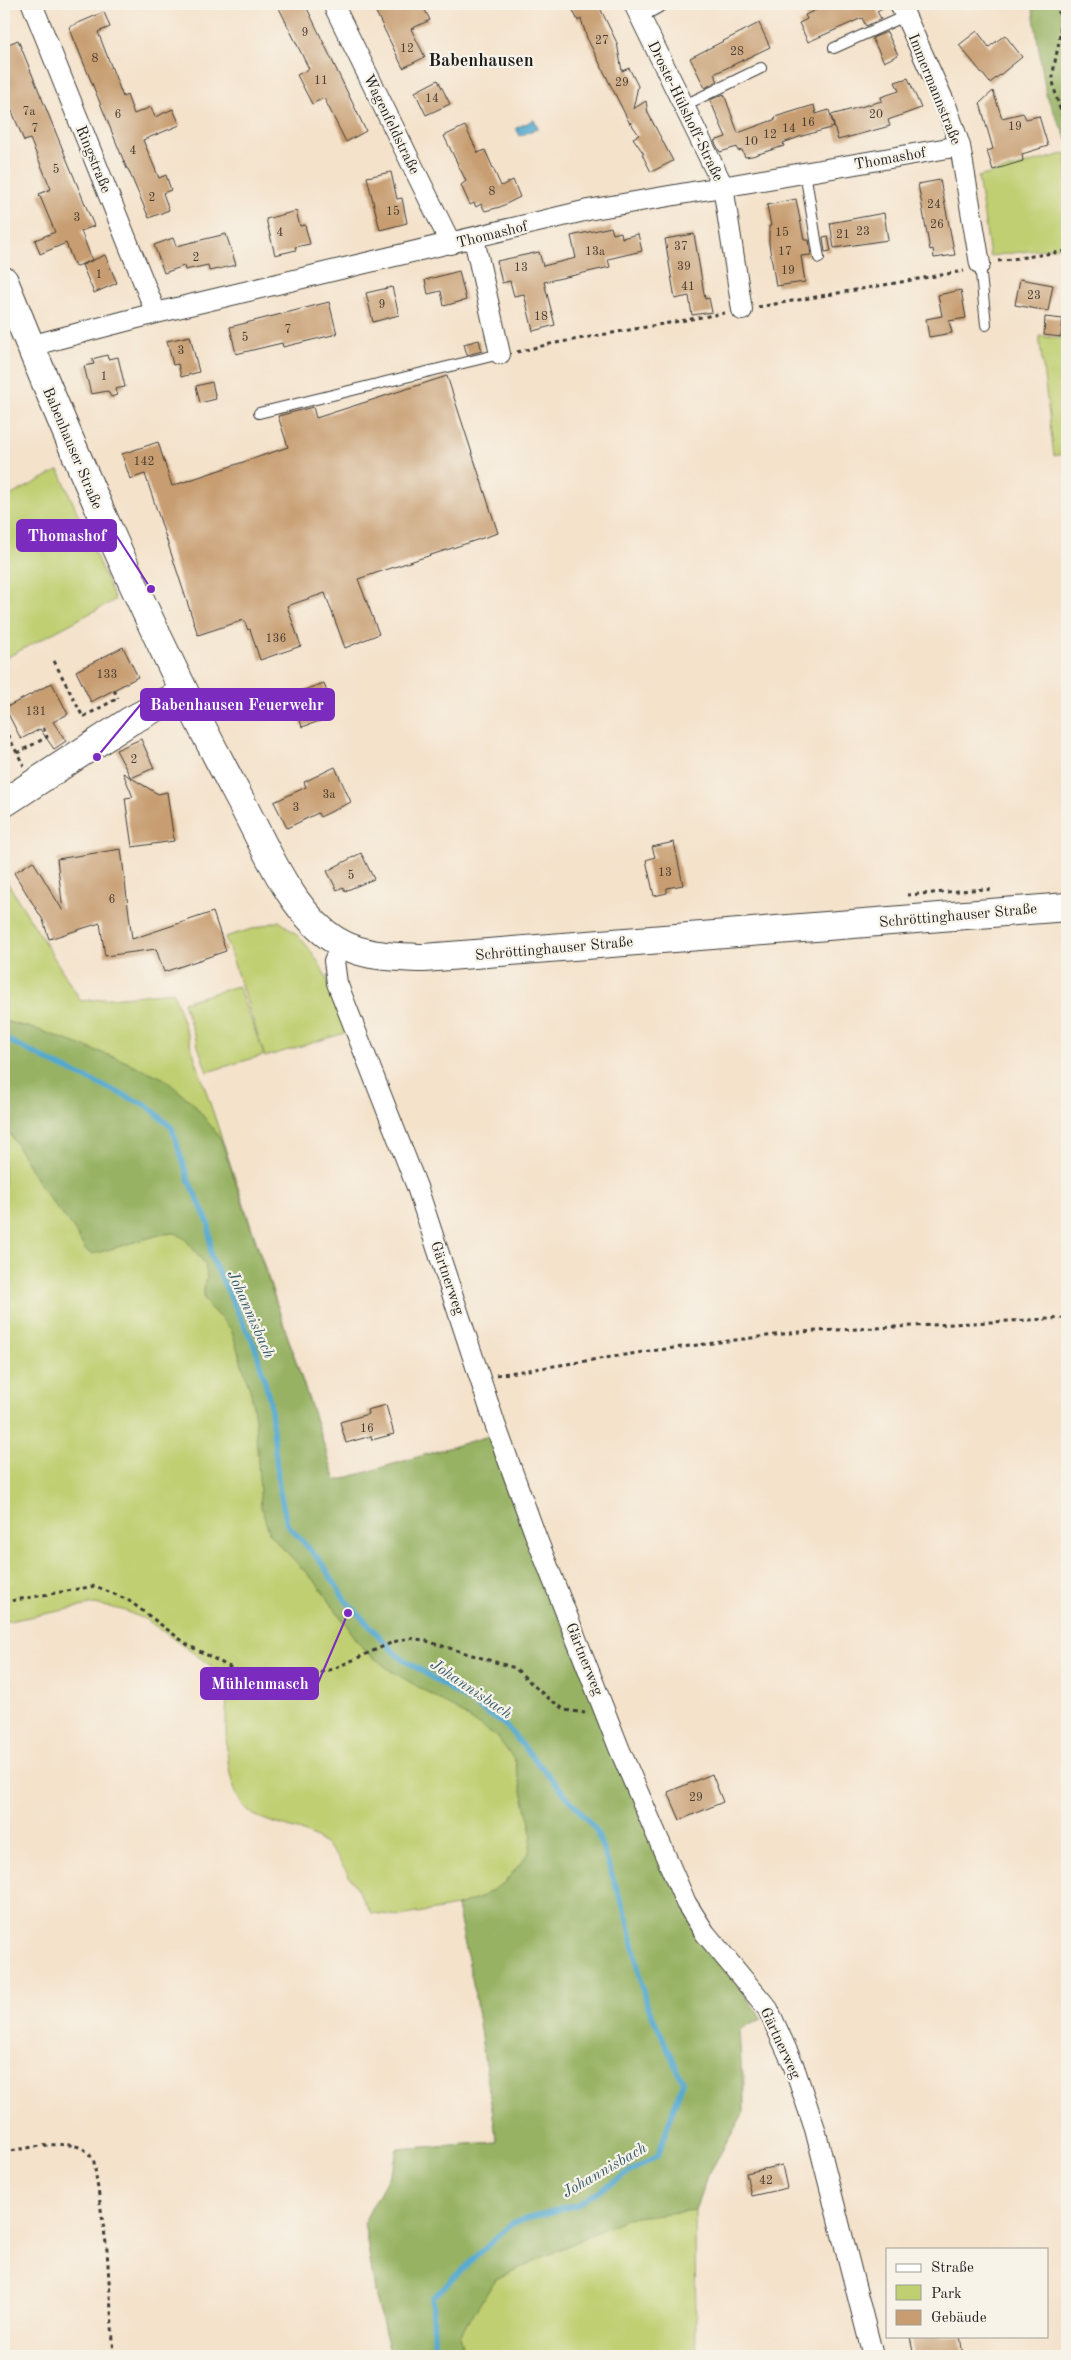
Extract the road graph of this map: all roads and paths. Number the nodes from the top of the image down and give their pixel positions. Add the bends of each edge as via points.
1 (32, 4) edge
2 (333, 4) edge
3 (664, 4) edge
4 (1056, 4) edge
5 (903, 10) edge
6 (637, 11) edge
7 (834, 48) dead end
8 (761, 68) dead end
9 (683, 106) junction
10 (1067, 131) edge
11 (960, 146) junction
12 (805, 172) junction
13 (723, 186) junction
14 (474, 239) junction
15 (452, 244) junction
16 (1067, 251) edge
17 (819, 258) dead end
18 (980, 264) junction
19 (4, 281) edge
20 (742, 310) junction
21 (156, 313) junction
22 (986, 325) dead end
23 (30, 346) junction
24 (500, 354) junction
25 (259, 413) dead end
26 (54, 661) dead end
27 (114, 690) dead end
28 (184, 693) junction
29 (118, 698) junction
30 (120, 703) dead end
31 (43, 727) dead end
32 (4, 728) edge
33 (17, 753) junction
34 (27, 771) dead end
35 (4, 803) edge
36 (994, 891) dead end
37 (897, 896) dead end
38 (1067, 906) edge
39 (342, 944) junction
40 (1067, 1318) edge
41 (481, 1377) junction
42 (4, 1602) edge
43 (607, 1715) junction
44 (4, 2152) edge
45 (114, 2356) edge
46 (873, 2356) edge

1 - 21 street, Ringstraße
2 - 15 street, Wagenfeldstraße
3 - 6 lane
4 - 10 path via 1060,11 1060,27 1053,79
5 - 7 lane
5 - 11 street, Immermannstraße via 947,108
6 - 9 street, Droste-Hülshoff-Straße
8 - 9 lane
9 - 13 street, Droste-Hülshoff-Straße
11 - 12 street, Thomashof
11 - 18 street, Immermannstraße
12 - 13 street, Thomashof
12 - 17 lane
13 - 14 street, Thomashof via 588,210
13 - 20 street, Droste-Hülshoff-Straße
14 - 15 street, Thomashof
14 - 24 street
15 - 21 street, Thomashof
16 - 18 path
18 - 20 path via 970,270
18 - 22 lane
19 - 23 main road, Babenhauser Straße
20 - 24 path
21 - 23 street, Thomashof
23 - 28 main road, Babenhauser Straße via 108,531
24 - 25 lane
26 - 29 path via 83,717
27 - 29 path
28 - 35 main road via 130,721
28 - 39 main road, Schröttinghauser Straße via 299,905
29 - 30 path
31 - 33 path via 47,737
32 - 33 path
33 - 34 path
36 - 37 path
38 - 39 main road, Schröttinghauser Straße via 424,958 367,954
39 - 41 street, Gärtnerweg via 334,961 337,983 417,1187
40 - 41 path via 789,1333 650,1350
41 - 43 street, Gärtnerweg via 535,1534
42 - 43 path via 95,1586 128,1600 188,1645 247,1676 307,1676 333,1669 393,1642 408,1638 423,1640 516,1668 544,1695 566,1710
43 - 46 street, Gärtnerweg via 686,1903 705,1933 768,2009 794,2064 815,2130
44 - 45 path via 46,2145 77,2146 86,2150 94,2162 107,2250

